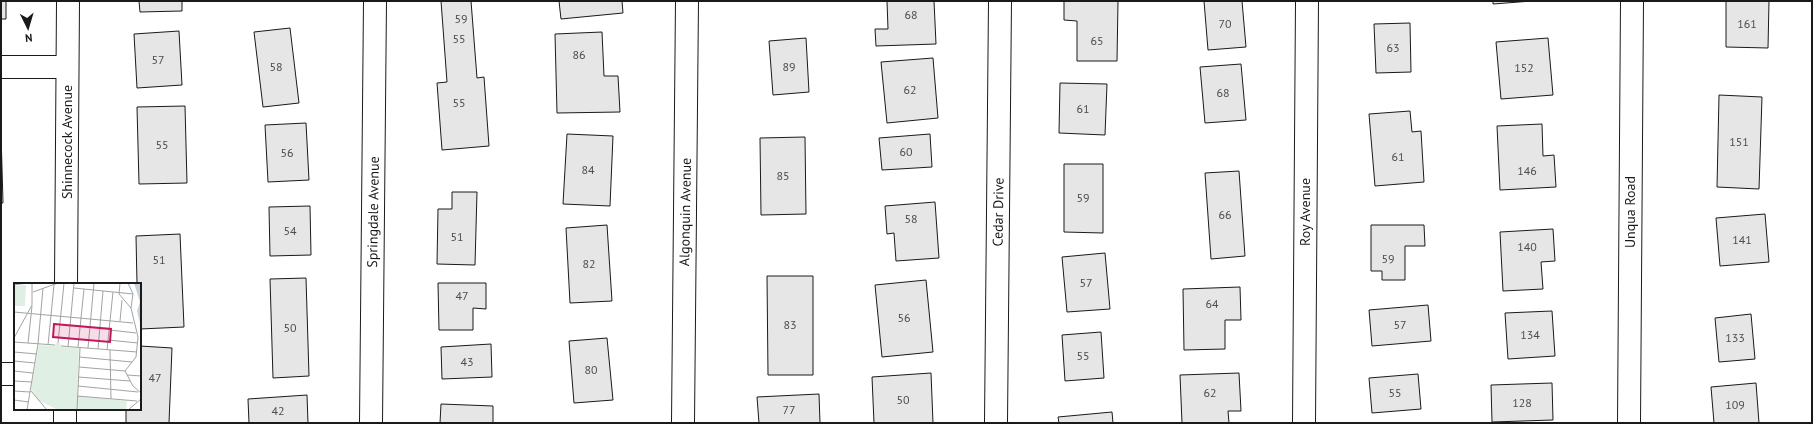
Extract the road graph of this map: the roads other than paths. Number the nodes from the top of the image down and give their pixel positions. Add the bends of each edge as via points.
1 (68, 1) edge
2 (375, 1) edge
3 (687, 1) edge
4 (1000, 1) edge
5 (1307, 1) edge
6 (1632, 1) edge
7 (1, 67) edge
8 (67, 67) junction
9 (66, 283) edge
10 (1, 374) edge
11 (14, 374) edge
12 (65, 410) edge
13 (65, 423) edge
14 (371, 423) edge
15 (683, 423) edge
16 (996, 423) edge
17 (1304, 423) edge
18 (1629, 423) edge

1 - 8 street, Shinnecock Avenue
2 - 14 street, Springdale Avenue
3 - 15 street, Algonquin Avenue
4 - 16 street, Cedar Drive
5 - 17 street, Roy Avenue
6 - 18 street, Unqua Road
7 - 8 street
8 - 9 street, Shinnecock Avenue
10 - 11 street
12 - 13 street

